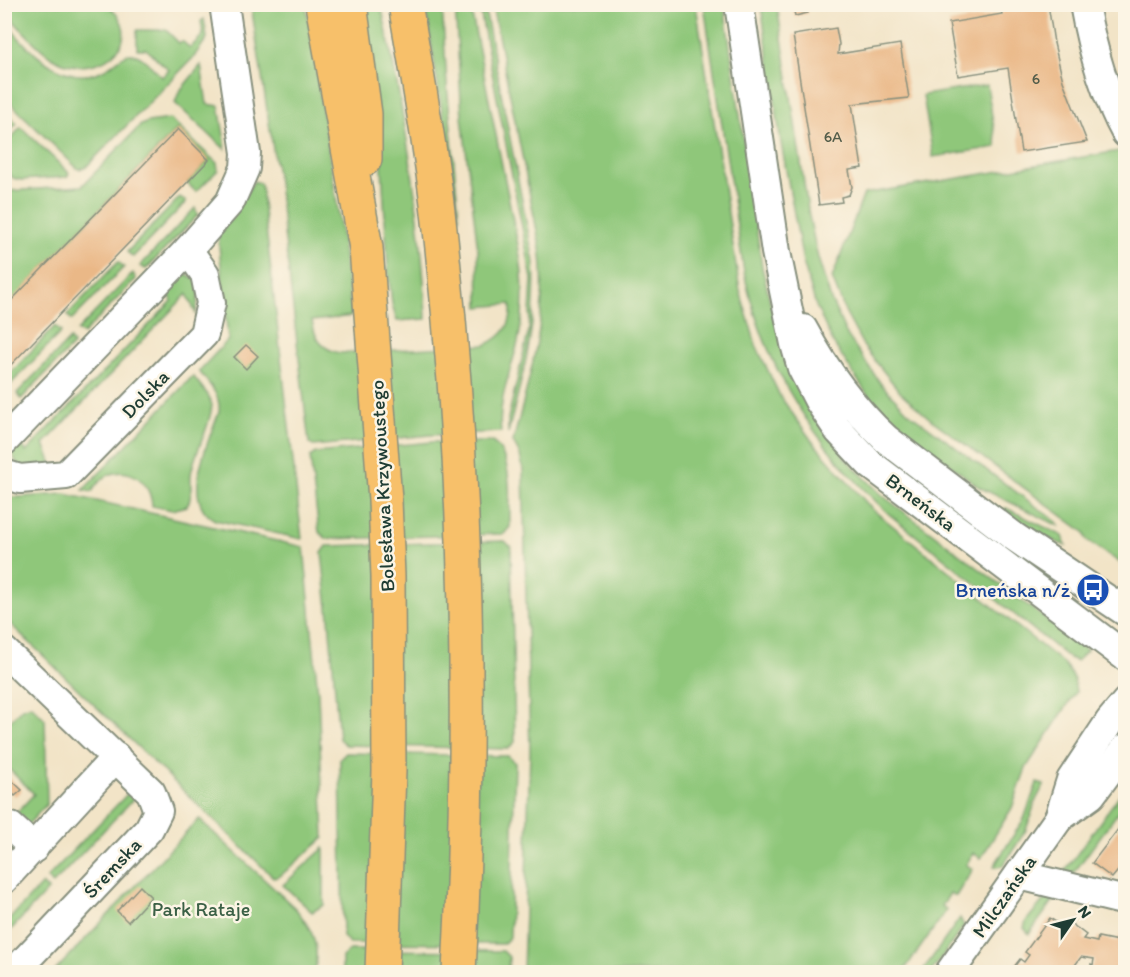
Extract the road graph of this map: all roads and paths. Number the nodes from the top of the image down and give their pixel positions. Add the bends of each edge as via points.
1 (224, 4) edge
2 (322, 4) edge
3 (350, 4) edge
4 (405, 4) edge
5 (739, 4) edge
6 (1084, 4) edge
7 (1125, 133) edge
8 (366, 248) junction
9 (188, 250) junction
10 (786, 295) junction
11 (4, 441) edge
12 (4, 474) edge
13 (1125, 612) edge
14 (4, 651) edge
15 (1125, 657) edge
16 (1125, 702) edge
17 (1125, 748) edge
18 (116, 757) junction
19 (1059, 818) junction
20 (11, 827) dead end
21 (34, 848) junction
22 (1019, 875) junction
23 (4, 879) edge
24 (1125, 901) edge
25 (14, 972) edge
26 (382, 972) edge
27 (459, 972) edge
28 (950, 972) edge

1 - 9 street via 245,168 230,202
2 - 8 main road, Bolesława Krzywoustego
3 - 8 main road via 365,114
4 - 27 main road via 438,211 460,477 466,652
5 - 10 street, Brneńska via 776,252
6 - 7 street via 1104,85
8 - 26 main road, Bolesława Krzywoustego via 385,510 390,670
9 - 11 street
9 - 12 street, Dolska via 205,274 211,303 204,334 66,475 20,479
10 - 13 street, Brneńska via 832,378 886,439 1013,536
10 - 15 street, Brneńska via 802,368 839,431 870,464
14 - 18 street, Śremska
16 - 19 street, Milczańska via 1071,780
17 - 19 street, Milczańska via 1091,795
18 - 21 street
18 - 25 street, Śremska via 151,792 158,811 149,829
19 - 22 street, Milczańska
20 - 21 street
21 - 23 street
22 - 24 street
22 - 28 street, Milczańska

